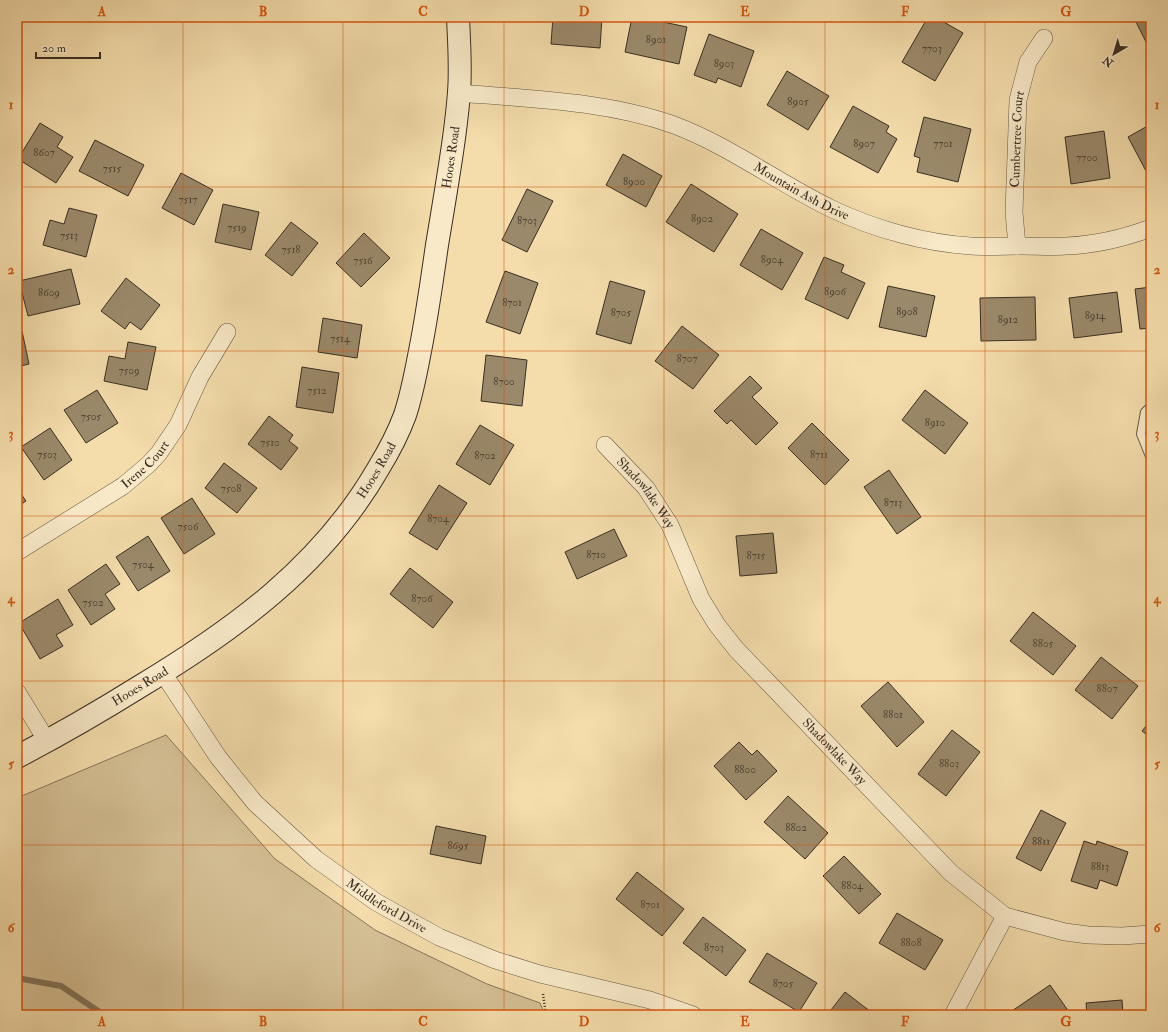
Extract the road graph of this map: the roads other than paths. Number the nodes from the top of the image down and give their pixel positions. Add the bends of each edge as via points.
1 (458, 17) edge
2 (1044, 38) dead end
3 (459, 93) junction
4 (1151, 228) edge
5 (1017, 246) junction
6 (228, 332) dead end
7 (1151, 406) edge
8 (605, 445) dead end
9 (1151, 459) edge
10 (17, 552) edge
11 (163, 673) junction
12 (17, 692) edge
13 (47, 741) junction
14 (17, 757) edge
15 (1005, 916) junction
16 (1151, 934) edge
17 (693, 1015) edge
18 (952, 1015) edge

1 - 3 street, Hooes Road
2 - 5 street, Cumbertree Court via 1028,62 1018,100 1014,212
3 - 5 street, Mountain Ash Drive via 588,104 643,115 704,138 831,209 868,224 949,244
3 - 11 street, Hooes Road via 420,351 405,414 393,443 374,477 349,513 291,578 213,641
4 - 5 street, Mountain Ash Drive via 1110,240 1067,246
6 - 10 street, Irene Court via 200,377 178,425 149,464 123,486
7 - 9 lane via 1145,412 1141,434
8 - 15 street, Shadowlake Way via 646,488 670,525 701,599 736,649 951,873
11 - 13 street, Hooes Road
11 - 17 street, Middleford Drive via 218,757 254,803 316,859 376,902 439,937 495,960 540,974 650,1000
12 - 13 street
13 - 14 street, Hooes Road
15 - 16 street, Shadowlake Way via 1065,932 1088,935
15 - 18 street

